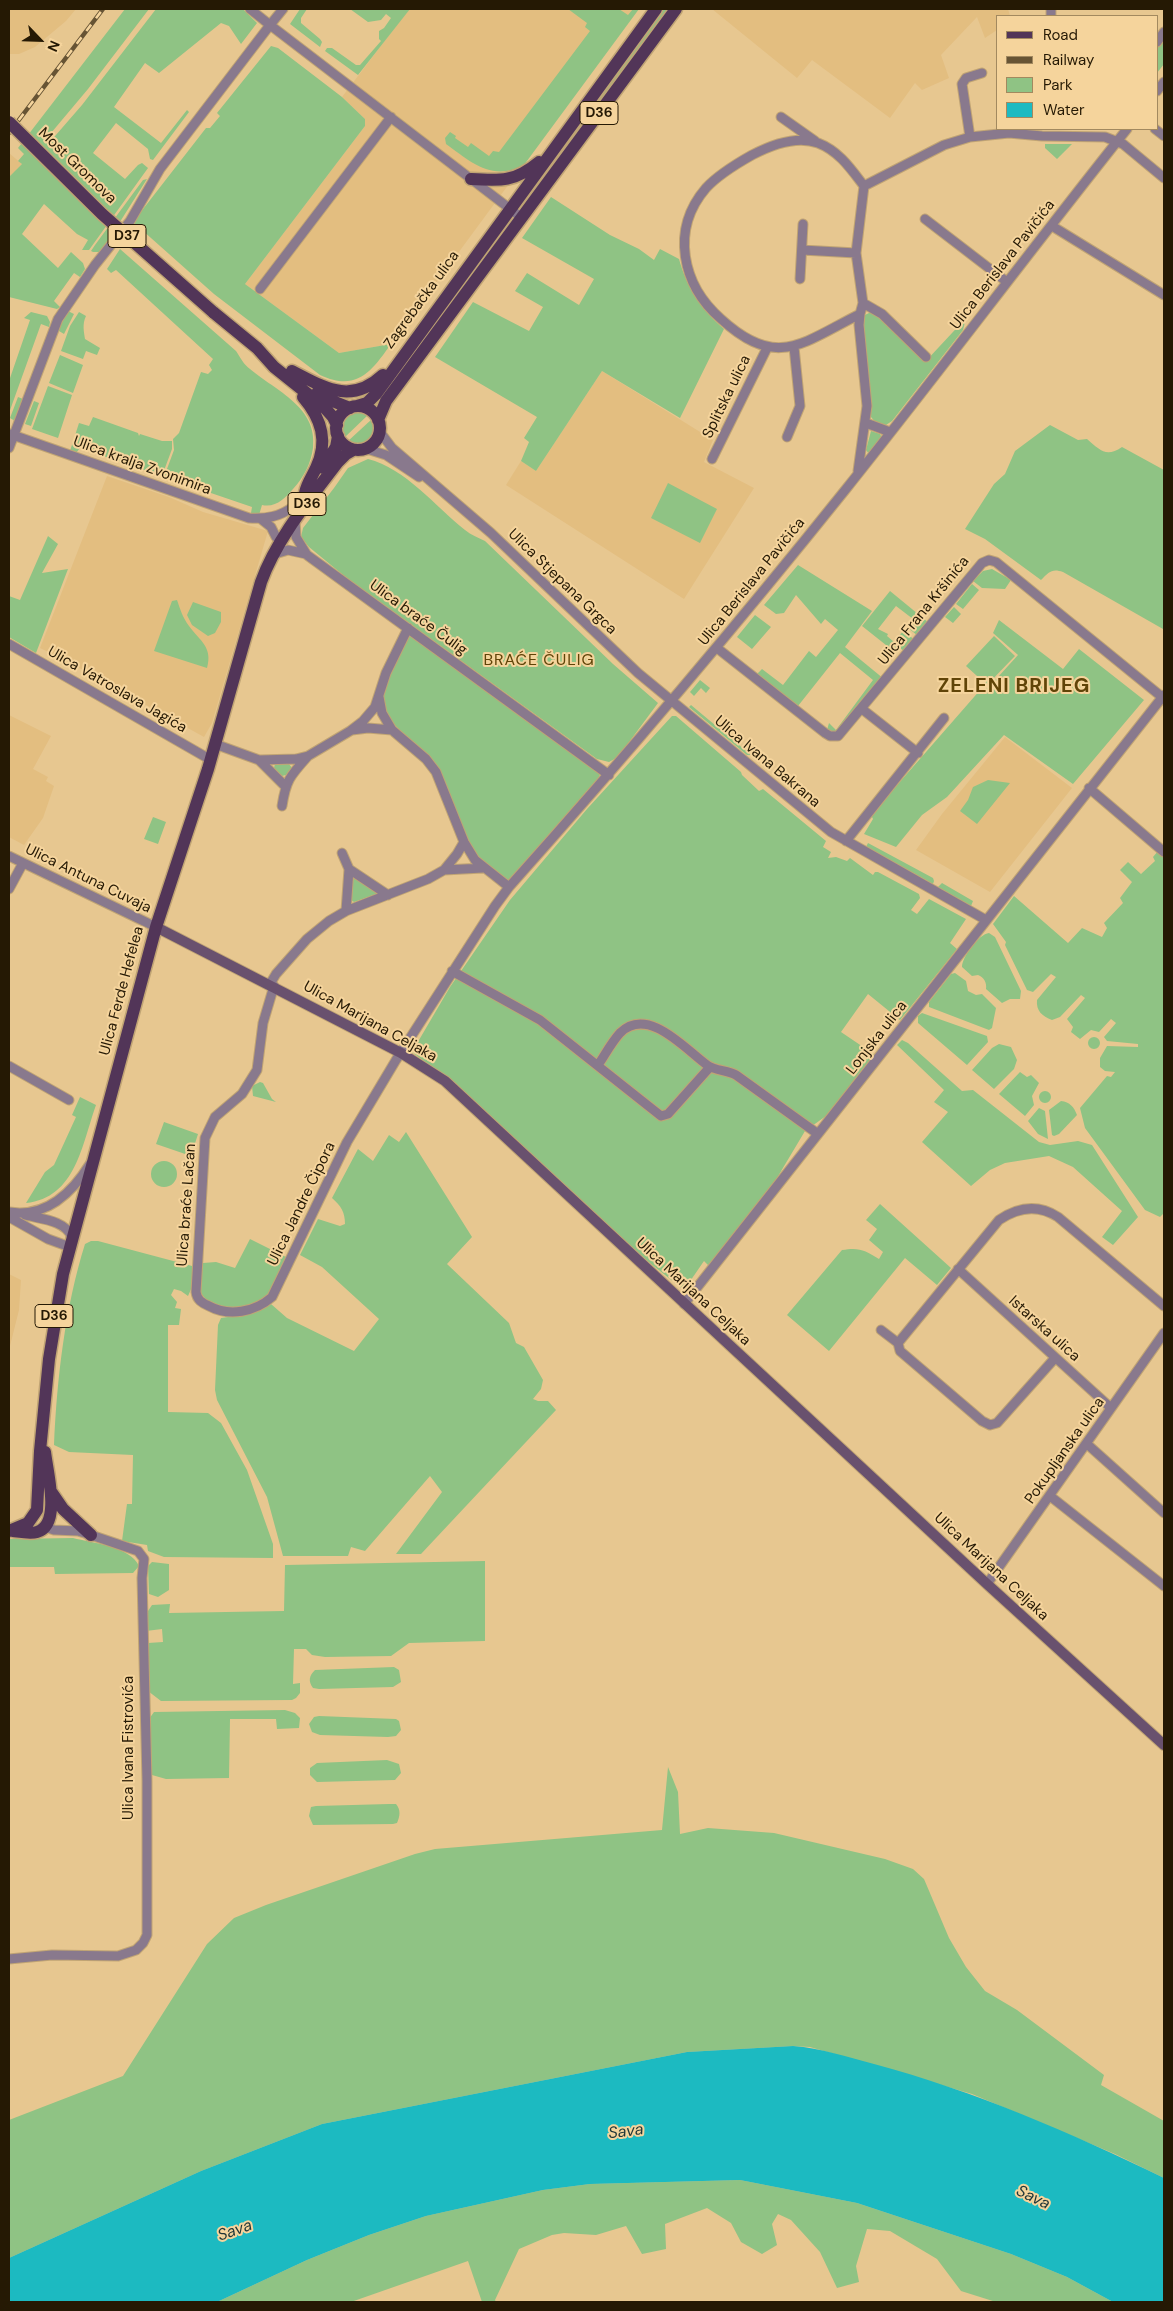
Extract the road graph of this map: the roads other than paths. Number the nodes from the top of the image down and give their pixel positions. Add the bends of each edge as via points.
1 (250, 9) edge
2 (283, 9) edge
3 (656, 9) edge
4 (676, 9) edge
5 (270, 25) junction
6 (982, 73) dead end
7 (781, 117) dead end
8 (392, 118) junction
9 (9, 122) edge
10 (1126, 130) edge
11 (1093, 132) edge
12 (970, 137) junction
13 (1118, 141) junction
14 (817, 143) junction
15 (549, 155) junction
16 (1164, 178) edge
17 (471, 179) junction
18 (864, 186) junction
19 (510, 208) junction
20 (522, 218) junction
21 (925, 219) dead end
22 (803, 224) dead end
23 (1052, 226) junction
24 (802, 250) junction
25 (856, 253) junction
26 (800, 279) dead end
27 (1007, 282) junction
28 (260, 289) dead end
29 (1164, 295) edge
30 (864, 303) junction
31 (860, 314) junction
32 (794, 347) junction
33 (766, 348) junction
34 (401, 357) junction
35 (926, 357) dead end
36 (293, 377) junction
37 (354, 407) junction
38 (866, 423) junction
39 (379, 426) junction
40 (337, 431) junction
41 (890, 432) junction
42 (11, 434) edge
43 (787, 437) dead end
44 (9, 448) edge
45 (367, 448) junction
46 (353, 450) junction
47 (712, 459) dead end
48 (858, 473) junction
49 (432, 484) junction
50 (304, 493) junction
51 (294, 506) junction
52 (261, 519) junction
53 (295, 520) junction
54 (276, 537) junction
55 (308, 555) junction
56 (272, 559) junction
57 (408, 628) junction
58 (9, 644) edge
59 (717, 648) junction
60 (379, 696) junction
61 (1163, 696) edge
62 (673, 702) junction
63 (862, 709) junction
64 (944, 718) dead end
65 (392, 730) junction
66 (350, 731) junction
67 (215, 744) junction
68 (918, 753) junction
69 (308, 756) junction
70 (211, 760) junction
71 (260, 760) junction
72 (609, 775) junction
73 (285, 786) junction
74 (1089, 788) junction
75 (282, 806) dead end
76 (846, 841) junction
77 (464, 842) junction
78 (1164, 852) edge
79 (342, 853) dead end
80 (9, 856) edge
81 (23, 863) junction
82 (483, 868) junction
83 (349, 869) junction
84 (444, 870) junction
85 (509, 887) junction
86 (9, 889) edge
87 (388, 894) junction
88 (346, 911) junction
89 (986, 920) junction
90 (156, 927) junction
91 (452, 972) junction
92 (272, 985) junction
93 (401, 1053) junction
94 (598, 1065) junction
95 (9, 1066) edge
96 (710, 1067) junction
97 (69, 1100) dead end
98 (818, 1134) junction
99 (92, 1160) junction
100 (11, 1214) edge
101 (71, 1242) junction
102 (958, 1269) junction
103 (197, 1297) joint
104 (684, 1304) junction
105 (1164, 1306) edge
106 (881, 1330) dead end
107 (1164, 1333) edge
108 (898, 1343) junction
109 (1055, 1358) junction
110 (1111, 1408) junction
111 (43, 1435) junction
112 (1087, 1444) junction
113 (50, 1488) junction
114 (1050, 1496) junction
115 (36, 1510) junction
116 (1164, 1513) edge
117 (45, 1527) junction
118 (9, 1531) edge
119 (91, 1535) junction
120 (988, 1584) junction
121 (1164, 1586) edge
122 (1164, 1745) edge
123 (9, 1959) edge

1 - 5 street
2 - 5 street
3 - 15 main road, Zagrebačka ulica / D36
4 - 20 main road, Zagrebačka ulica / D36
5 - 8 street
5 - 42 street via 160,169 130,221 58,319
6 - 12 street via 966,78 962,84
7 - 14 street
8 - 17 street
8 - 28 street
9 - 36 main road, Most Gromova / D37, bridge via 102,214
10 - 13 street, Ulica Berislava Pavičića
11 - 12 street
11 - 13 street
12 - 18 street via 935,149
13 - 16 street
13 - 23 street, Ulica Berislava Pavičića
14 - 18 street via 843,159
14 - 33 street via 800,140 773,145 721,176 699,198 683,237 688,272 704,302 737,333
15 - 17 main road via 513,178
15 - 19 main road, Zagrebačka ulica / D36
17 - 19 street
18 - 25 street
19 - 20 street
19 - 34 main road, Zagrebačka ulica / D36
20 - 39 main road, Zagrebačka ulica / D36 via 386,401
21 - 27 street
22 - 24 street
23 - 27 street, Ulica Berislava Pavičića
23 - 29 street
24 - 25 street
24 - 26 street
25 - 30 street
27 - 41 street, Ulica Berislava Pavičića
30 - 31 street
30 - 35 street via 882,314
31 - 32 street
31 - 38 street
32 - 33 street
32 - 43 street via 800,406
33 - 47 street, Splitska ulica
34 - 36 main road via 373,384 356,391 340,392
34 - 37 main road, Zagrebačka ulica / D36 via 372,398 364,405
36 - 37 main road via 330,400
36 - 40 main road via 330,412
36 - 50 main road via 320,422 324,444
37 - 39 main road via 370,410
37 - 40 main road, D36 via 341,415
38 - 41 street
38 - 48 street
39 - 45 main road, D36 via 376,442
39 - 49 street, Ulica Stjepana Grgca via 392,448
40 - 46 main road via 347,447
40 - 50 main road, D36 via 334,453
41 - 48 street, Ulica Berislava Pavičića
42 - 44 street
42 - 52 street, Ulica kralja Zvonimira via 211,506
45 - 46 main road
45 - 49 street, Ulica Stjepana Grgca
46 - 53 main road, D36 via 338,462
48 - 59 street, Ulica Berislava Pavičića
49 - 62 street, Ulica Stjepana Grgca via 491,533 606,644
50 - 51 main road, D36
51 - 52 street, Ulica kralja Zvonimira via 284,513
51 - 54 main road, D36
52 - 54 street via 271,527
53 - 55 street, Ulica braće Čulig via 296,537
53 - 56 main road, D36
54 - 56 main road, D36
55 - 56 street, Ulica braće Čulig via 288,550
55 - 57 street, Ulica braće Čulig
56 - 67 main road, Ulica Ferde Hefelea / D36 via 253,608
57 - 60 street via 388,666
57 - 72 street, Ulica braće Čulig
58 - 70 street, Ulica Vatroslava Jagića
59 - 62 street, Ulica Berislava Pavičića
59 - 63 street, Ulica Frana Kršinića via 830,736 840,735
60 - 65 street via 382,713
60 - 66 street via 368,716
61 - 63 street, Ulica Frana Kršinića via 996,562 988,560 982,563
61 - 74 street, Lonjska ulica
62 - 72 street, Ulica Berislava Pavičića
62 - 76 street, Ulica Ivana Bakrana
63 - 68 street
64 - 68 street
65 - 66 street via 368,728
65 - 77 street via 436,772
66 - 69 street
67 - 70 main road, Ulica Ferde Hefelea / D36
67 - 71 street
68 - 76 street
69 - 71 street
69 - 73 street
70 - 90 main road, Ulica Ferde Hefelea / D36
71 - 73 street
72 - 85 street, Ulica Berislava Pavičića
73 - 75 street
74 - 78 street
74 - 89 street, Lonjska ulica
76 - 89 street, Ulica Ivana Bakrana
77 - 82 street
77 - 84 street
79 - 83 street
80 - 81 street, Ulica Antuna Cuvaja
81 - 86 street
81 - 90 street, Ulica Antuna Cuvaja
82 - 84 street
82 - 85 street
83 - 87 street
83 - 88 street
84 - 87 street, Ulica braće Lačan
85 - 91 street, Ulica Berislava Pavičića
87 - 88 street, Ulica braće Lačan
88 - 92 street, Ulica braće Lačan via 307,938 276,974
89 - 98 street, Lonjska ulica
90 - 92 main road, Ulica Marijana Celjaka
90 - 99 main road, Ulica Ferde Hefelea / D36
91 - 93 street, Ulica Berislava Pavičića
91 - 94 street via 540,1020
92 - 93 main road, Ulica Marijana Celjaka
92 - 103 street, Ulica braće Lačan via 257,1070 242,1094 215,1116 205,1138 196,1257
93 - 103 street, Ulica Jandre Čipora via 344,1148 272,1297 256,1307 231,1312 216,1310
93 - 104 main road, Ulica Marijana Celjaka via 445,1081
94 - 96 street via 621,1033 640,1025 655,1027 671,1035
94 - 96 street via 663,1116
95 - 97 street
96 - 98 street via 729,1071
98 - 104 street, Lonjska ulica
99 - 100 street via 79,1182 64,1197 38,1210
99 - 101 main road, Ulica Ferde Hefelea / D36
100 - 101 street via 48,1239
100 - 101 street via 60,1224 68,1229
101 - 111 main road, Ulica Ferde Hefelea / D36 via 54,1320
102 - 105 street via 1000,1220 1017,1210 1038,1209 1058,1217
102 - 108 street
102 - 109 street, Istarska ulica
104 - 120 main road, Ulica Marijana Celjaka
106 - 108 street
107 - 110 street, Pokupljanska ulica
108 - 109 street via 900,1351 990,1425 996,1423
109 - 110 street, Istarska ulica
110 - 112 street, Pokupljanska ulica
111 - 113 main road, Ulica Ferde Hefelea / D36
111 - 115 main road, Ulica Ferde Hefelea / D36
112 - 114 street, Pokupljanska ulica
112 - 116 street
113 - 117 main road, Ulica Ferde Hefelea / D36 via 51,1516
113 - 119 main road via 60,1504
114 - 120 street, Pokupljanska ulica
114 - 121 street
115 - 117 main road
115 - 118 main road via 28,1523
117 - 118 main road, Ulica Ivana Fistrovića via 31,1532
117 - 119 street, Ulica Ivana Fistrovića
119 - 123 street, Ulica Ivana Fistrovića via 138,1551 144,1560 147,1934 144,1943 136,1950 118,1956 52,1955
120 - 122 main road, Ulica Marijana Celjaka

